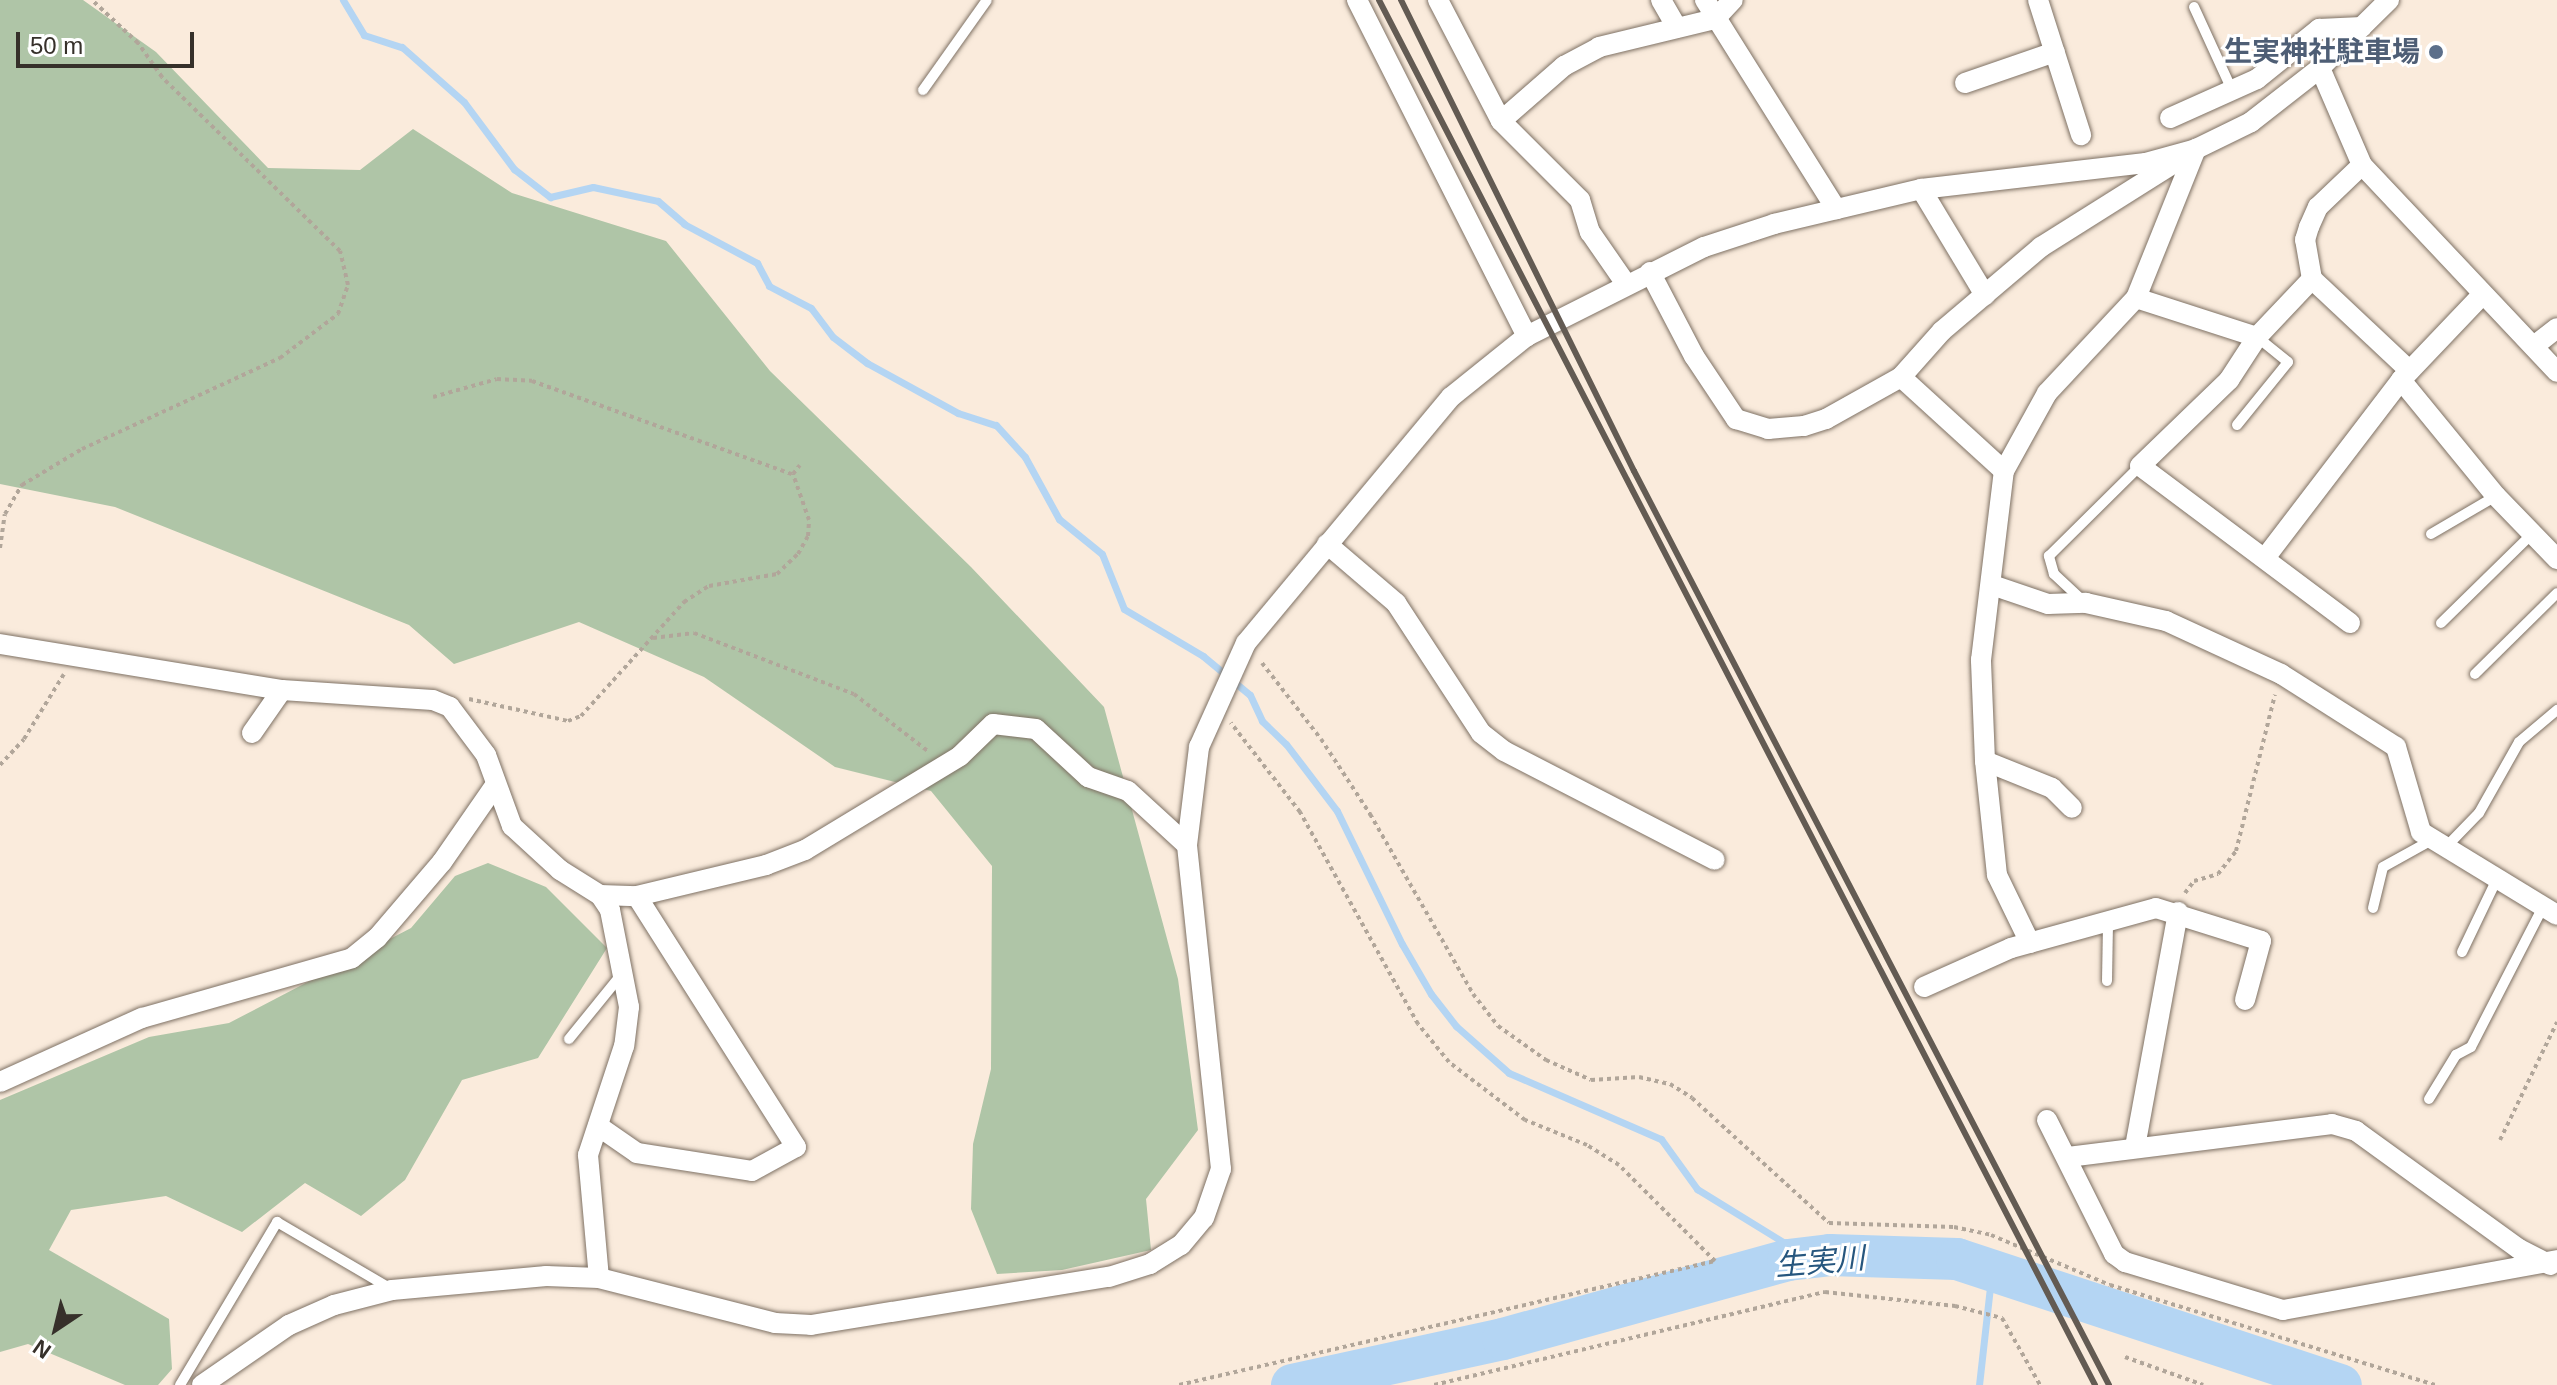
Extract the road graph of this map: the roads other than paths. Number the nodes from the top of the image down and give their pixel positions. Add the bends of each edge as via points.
1 (987, 0) edge
2 (1357, 0) edge
3 (1438, 0) edge
4 (1661, 0) edge
5 (1705, 0) edge
6 (1733, 0) edge
7 (2038, 0) edge
8 (2389, 0) edge
9 (2194, 7) dead end
10 (1715, 19) junction
11 (2362, 27) junction
12 (1677, 28) junction
13 (2055, 52) junction
14 (2320, 68) junction
15 (1965, 83) dead end
16 (923, 90) dead end
17 (2232, 90) junction
18 (2170, 118) dead end
19 (1501, 121) junction
20 (2081, 135) dead end
21 (2196, 149) junction
22 (2362, 165) junction
23 (1921, 189) junction
24 (1836, 209) junction
25 (1650, 272) junction
26 (2312, 279) junction
27 (1626, 284) junction
28 (1985, 295) junction
29 (2481, 296) junction
30 (2136, 298) junction
31 (2557, 328) edge
32 (1527, 336) junction
33 (2257, 337) junction
34 (2534, 346) junction
35 (2557, 372) edge
36 (2406, 375) junction
37 (1901, 377) junction
38 (2237, 425) dead end
39 (2140, 466) junction
40 (2004, 471) junction
41 (2496, 496) junction
42 (2533, 533) junction
43 (2431, 534) dead end
44 (1327, 544) junction
45 (2265, 558) junction
46 (2557, 559) edge
47 (1992, 585) junction
48 (2557, 593) edge
49 (2086, 603) junction
50 (2350, 623) dead end
51 (2441, 623) dead end
52 (0, 644) edge
53 (2475, 674) dead end
54 (282, 690) junction
55 (2557, 710) edge
56 (252, 733) dead end
57 (1985, 761) junction
58 (494, 787) junction
59 (2072, 808) dead end
60 (2438, 844) junction
61 (1187, 845) junction
62 (1715, 860) dead end
63 (2497, 879) junction
64 (600, 895) junction
65 (637, 896) junction
66 (2373, 908) dead end
67 (2550, 911) edge
68 (2178, 912) junction
69 (2108, 923) junction
70 (2030, 943) junction
71 (2462, 952) dead end
72 (625, 970) junction
73 (2107, 981) dead end
74 (1924, 987) dead end
75 (2245, 1000) dead end
76 (569, 1039) dead end
77 (0, 1082) edge
78 (2429, 1099) dead end
79 (2047, 1120) dead end
80 (598, 1126) junction
81 (2135, 1147) junction
82 (2068, 1157) junction
83 (2554, 1264) edge
84 (599, 1278) junction
85 (392, 1290) junction
86 (180, 1385) edge
87 (202, 1385) edge

1 - 16 lane
2 - 32 street
3 - 19 street
4 - 12 street
5 - 10 street
6 - 10 street
7 - 13 street
8 - 11 street
9 - 17 lane
10 - 12 street
10 - 24 street
11 - 14 street
11 - 17 street via 2319,29 2257,79
12 - 19 street via 1599,47 1564,66
13 - 15 street
13 - 20 street
14 - 21 street via 2251,122
14 - 22 street
17 - 18 street
19 - 27 street via 1580,200 1590,232
21 - 23 street via 2146,163
21 - 28 street via 2041,247
21 - 30 street
22 - 26 street via 2318,207 2309,227 2305,240
22 - 29 street
23 - 24 street
23 - 28 street
24 - 25 street via 1704,247
25 - 27 street
25 - 37 street via 1694,356 1736,419 1768,429 1804,426
26 - 33 street
26 - 36 street
27 - 32 street
28 - 37 street via 1942,331
29 - 34 street
29 - 36 street
30 - 33 street
30 - 40 street via 2047,393
31 - 34 street
32 - 44 street via 1451,397
33 - 38 lane via 2288,362
33 - 39 street via 2229,380
34 - 35 street
36 - 41 street
36 - 45 street
37 - 40 street
39 - 45 street
39 - 49 lane via 2049,556 2054,574
40 - 47 street
41 - 42 street
41 - 43 lane
42 - 46 street
42 - 51 lane
44 - 61 street via 1246,643 1215,703 1189,797
44 - 62 street via 1396,603 1481,733 1504,751
45 - 50 street
47 - 49 street via 2048,604
47 - 57 street via 1981,660
48 - 53 lane
49 - 60 street via 2166,621 2281,674 2396,747 2421,832
52 - 54 street
54 - 56 street
54 - 58 street via 433,700 450,707 486,755
55 - 60 lane via 2519,742 2479,813
57 - 59 street via 2052,788
57 - 70 street via 1997,875
58 - 64 street via 512,826 560,870
58 - 77 street via 442,862 377,938 352,958 142,1018
60 - 63 street
60 - 66 lane via 2383,867
61 - 65 street via 1128,791 1088,777 1030,725 993,724 960,756 805,850 766,865
61 - 84 street via 1221,1169 1204,1218 1181,1245 1150,1264 1109,1277 811,1325 775,1323
63 - 67 street
63 - 71 lane
64 - 65 street
64 - 72 street via 610,910
65 - 80 street via 796,1147 752,1171 637,1153
67 - 78 lane via 2471,1047 2456,1055
68 - 69 street via 2156,908
68 - 75 street via 2261,941
68 - 81 street
69 - 70 street
69 - 73 lane
70 - 74 street
72 - 76 lane
72 - 80 street via 629,1007 624,1046
79 - 82 street
80 - 84 street via 588,1155
81 - 82 street
81 - 83 street via 2332,1124 2356,1131 2519,1249
82 - 83 street via 2114,1254 2125,1262 2283,1310
84 - 85 street via 546,1276
85 - 86 lane via 277,1222
85 - 87 street via 334,1305 289,1325

